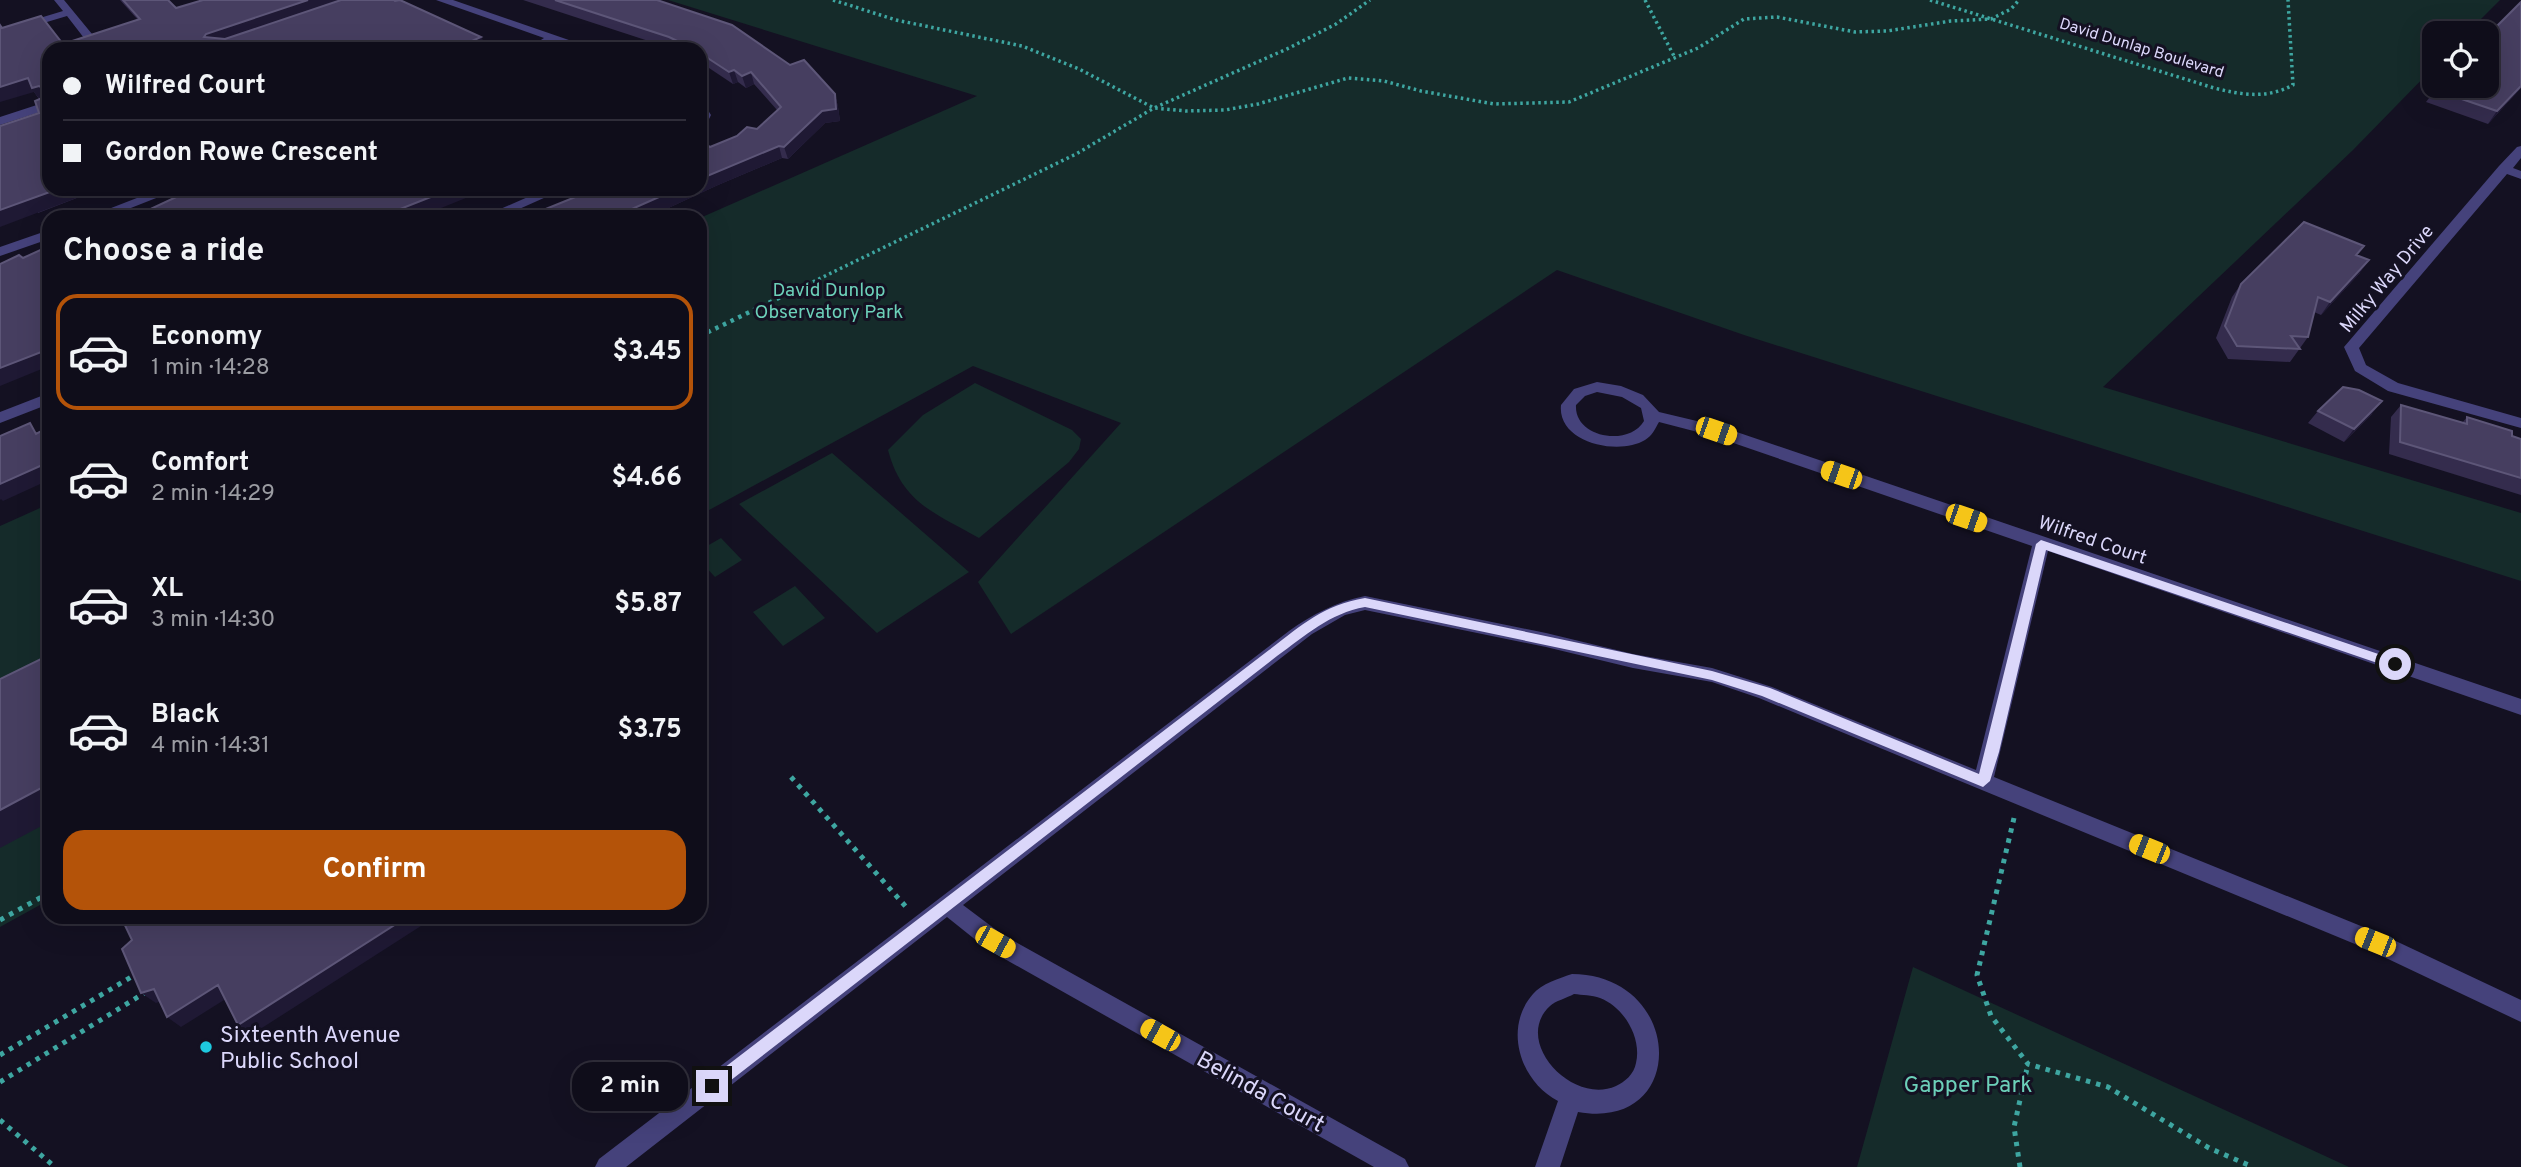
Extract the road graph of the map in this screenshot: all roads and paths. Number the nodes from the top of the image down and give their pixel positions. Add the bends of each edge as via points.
1 (59, 0) edge
2 (442, 0) edge
3 (833, 0) edge
4 (1370, 0) edge
5 (1645, 0) edge
6 (1930, 0) edge
7 (2019, 0) edge
8 (2288, 0) edge
9 (69, 12) junction
10 (1991, 19) junction
11 (0, 33) edge
12 (88, 36) edge
13 (552, 37) junction
14 (544, 42) edge
15 (567, 42) edge
16 (1675, 58) junction
17 (42, 107) edge
18 (1154, 108) junction
19 (0, 121) edge
20 (2521, 150) edge
21 (2504, 170) junction
22 (2521, 175) edge
23 (153, 196) edge
24 (540, 196) edge
25 (114, 210) edge
26 (506, 210) edge
27 (42, 237) edge
28 (0, 252) edge
29 (707, 333) edge
30 (42, 401) edge
31 (1650, 415) junction
32 (0, 418) edge
33 (2521, 423) edge
34 (2041, 544) junction
35 (2521, 706) edge
36 (791, 778) dead end
37 (1983, 781) junction
38 (2014, 817) dead end
39 (42, 897) edge
40 (946, 904) junction
41 (0, 920) edge
42 (921, 923) junction
43 (142, 971) edge
44 (150, 990) edge
45 (2521, 1011) edge
46 (0, 1055) edge
47 (2028, 1064) junction
48 (0, 1082) edge
49 (1571, 1097) junction
50 (0, 1120) edge
51 (55, 1167) edge
52 (607, 1167) edge
53 (1397, 1167) edge
54 (1547, 1167) edge
55 (2020, 1167) edge
56 (2253, 1167) edge

1 - 9 lane
2 - 13 street
3 - 18 path via 896,20 1022,46
4 - 18 path via 1289,48
5 - 16 path
6 - 10 path, David Dunlap Boulevard
7 - 10 path
8 - 10 path, David Dunlap Boulevard via 2293,85 2264,96 2214,88
9 - 11 lane
9 - 12 lane
10 - 16 path via 1855,32 1761,16 1744,19
13 - 14 street
13 - 15 street
16 - 18 path via 1588,95 1552,104 1494,104 1348,78 1225,110
17 - 19 street
18 - 29 path via 1076,154
20 - 21 street, Milky Way Drive
21 - 22 street
21 - 33 street, Milky Way Drive via 2351,347 2360,368 2393,387
23 - 25 street
24 - 26 street
27 - 28 street
30 - 32 street
31 - 31 street, Wilfred Court via 1637,397 1611,387 1585,389 1569,403 1568,412 1588,435 1614,441 1646,431
31 - 34 street, Wilfred Court via 1716,431
34 - 35 street, Wilfred Court
34 - 37 street
36 - 42 path
37 - 40 street via 1712,675 1365,603 1342,606 1315,622
37 - 45 street via 2375,942
38 - 47 path via 1977,975 1991,1016
39 - 41 path
40 - 42 street
40 - 53 street, Belinda Court via 995,942
42 - 52 street
43 - 46 path
44 - 48 path
47 - 55 path via 2014,1127
47 - 56 path via 2108,1087 2208,1148
49 - 49 street via 1613,1101 1643,1078 1649,1060 1641,1021 1611,992 1591,985 1563,986 1539,999 1526,1032 1538,1070
49 - 54 street
50 - 51 path

